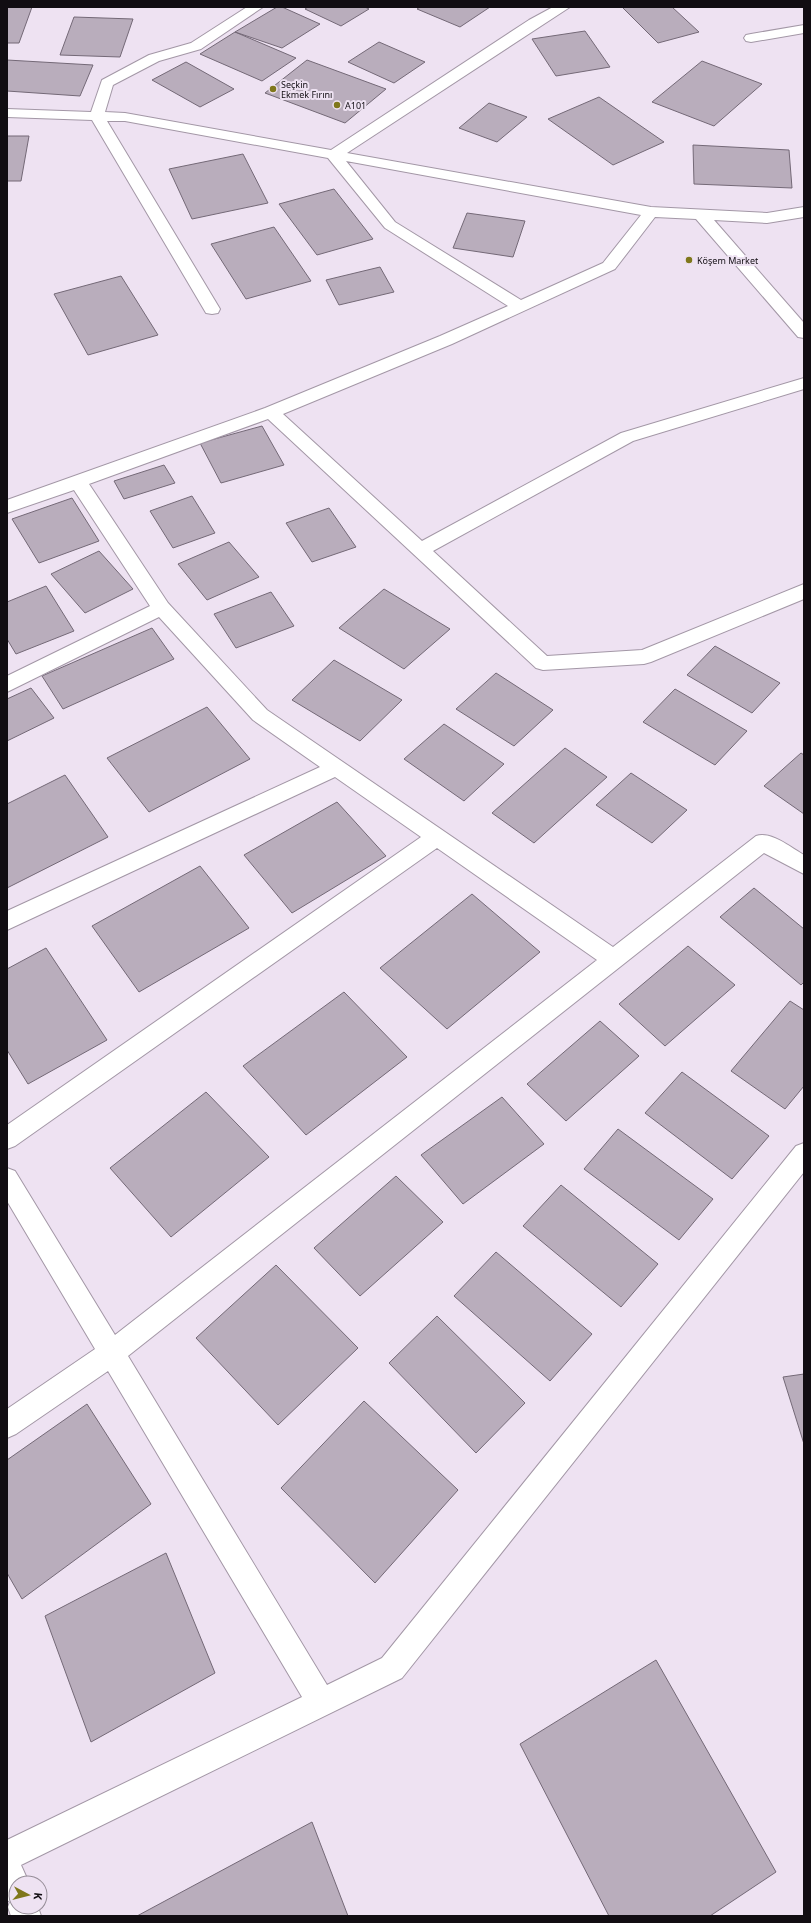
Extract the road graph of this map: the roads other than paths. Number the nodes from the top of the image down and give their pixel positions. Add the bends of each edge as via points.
1 (256, 7) edge
2 (563, 7) edge
3 (804, 29) edge
4 (750, 38) dead end
5 (7, 113) edge
6 (97, 116) junction
7 (333, 155) junction
8 (651, 212) junction
9 (804, 212) edge
10 (701, 215) junction
11 (520, 306) junction
12 (212, 309) dead end
13 (804, 333) edge
14 (804, 383) edge
15 (270, 412) junction
16 (78, 482) junction
17 (7, 507) edge
18 (420, 550) junction
19 (804, 591) edge
20 (161, 608) junction
21 (7, 685) edge
22 (336, 768) junction
23 (437, 837) junction
24 (804, 865) edge
25 (7, 921) edge
26 (614, 959) junction
27 (7, 1138) edge
28 (804, 1154) edge
29 (7, 1179) edge
30 (112, 1353) junction
31 (7, 1424) edge
32 (321, 1702) junction
33 (7, 1856) edge

1 - 6 street via 196,46 154,58 107,82
2 - 7 street via 534,23
3 - 4 street
5 - 6 street
6 - 7 street via 125,117
6 - 12 street
7 - 8 street
7 - 11 street via 390,225
8 - 10 street
8 - 11 street via 609,266
9 - 10 street via 767,218
10 - 13 street
11 - 15 street via 446,340
14 - 18 street via 627,437
15 - 16 street
15 - 18 street
16 - 17 street
16 - 20 street
18 - 19 street via 543,663 644,657
20 - 21 street
20 - 22 street via 260,715
22 - 23 street
22 - 25 street
23 - 26 street
23 - 27 street
24 - 26 street via 763,842
26 - 30 street
28 - 32 street via 392,1668
29 - 30 street
30 - 31 street
30 - 32 street
32 - 33 street

